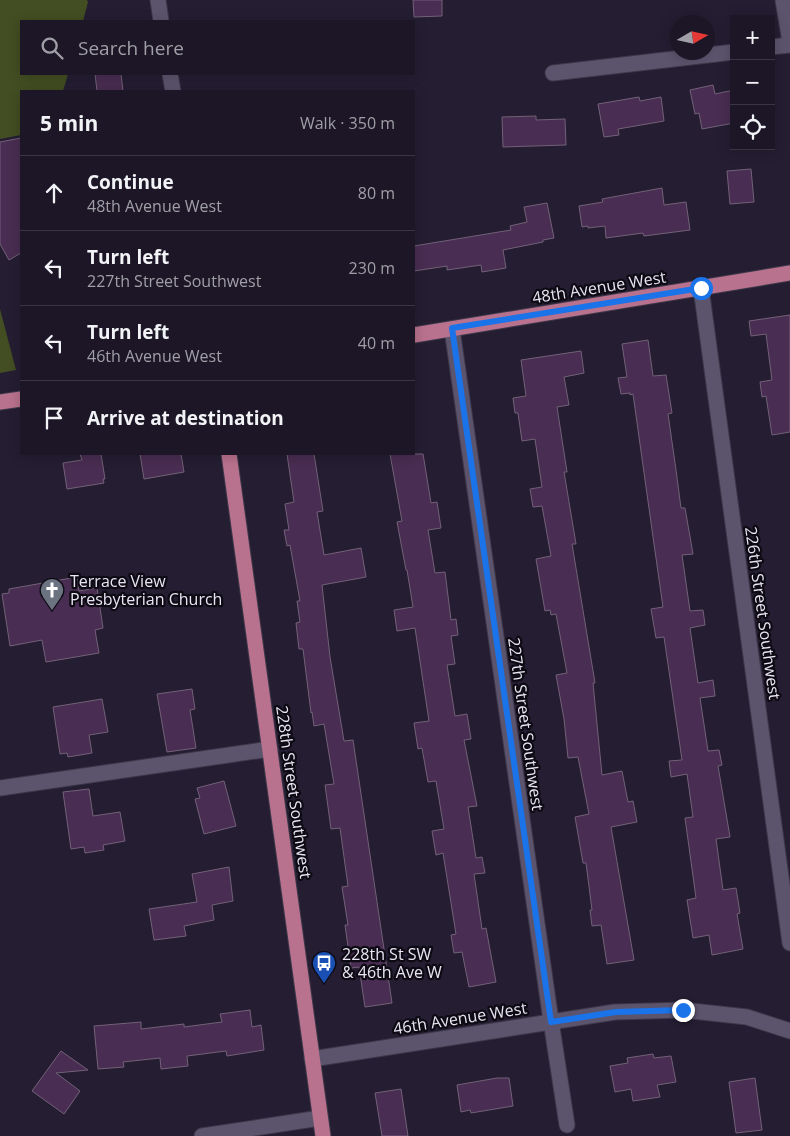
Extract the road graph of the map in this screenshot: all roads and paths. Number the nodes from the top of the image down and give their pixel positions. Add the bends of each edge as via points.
1 (158, 0) edge
2 (783, 0) edge
3 (162, 20) edge
4 (790, 44) edge
5 (775, 46) edge
6 (730, 52) edge
7 (553, 73) dead end
8 (170, 75) edge
9 (173, 90) edge
10 (790, 273) edge
11 (701, 288) junction
12 (452, 328) junction
13 (415, 335) edge
14 (20, 399) edge
15 (0, 402) edge
16 (229, 455) edge
17 (270, 749) junction
18 (0, 788) edge
19 (790, 943) edge
20 (551, 1022) junction
21 (790, 1031) edge
22 (312, 1059) junction
23 (320, 1118) junction
24 (567, 1125) dead end
25 (202, 1136) edge
26 (323, 1136) edge

1 - 3 street
2 - 4 street
4 - 5 street
6 - 7 street
8 - 9 street
10 - 11 main road, 48th Avenue West
11 - 12 main road, 48th Avenue West
11 - 19 street, 226th Street Southwest
12 - 13 main road, 48th Avenue West
12 - 20 street, 227th Street Southwest
14 - 15 main road
16 - 17 main road, 228th Street Southwest
17 - 18 street
17 - 22 main road, 228th Street Southwest
20 - 21 street, 46th Avenue West via 616,1012 683,1010 747,1017
20 - 22 street, 46th Avenue West
20 - 24 street, 227th Street Southwest
22 - 23 main road, 228th Street Southwest
23 - 25 street
23 - 26 main road, 228th Street Southwest

